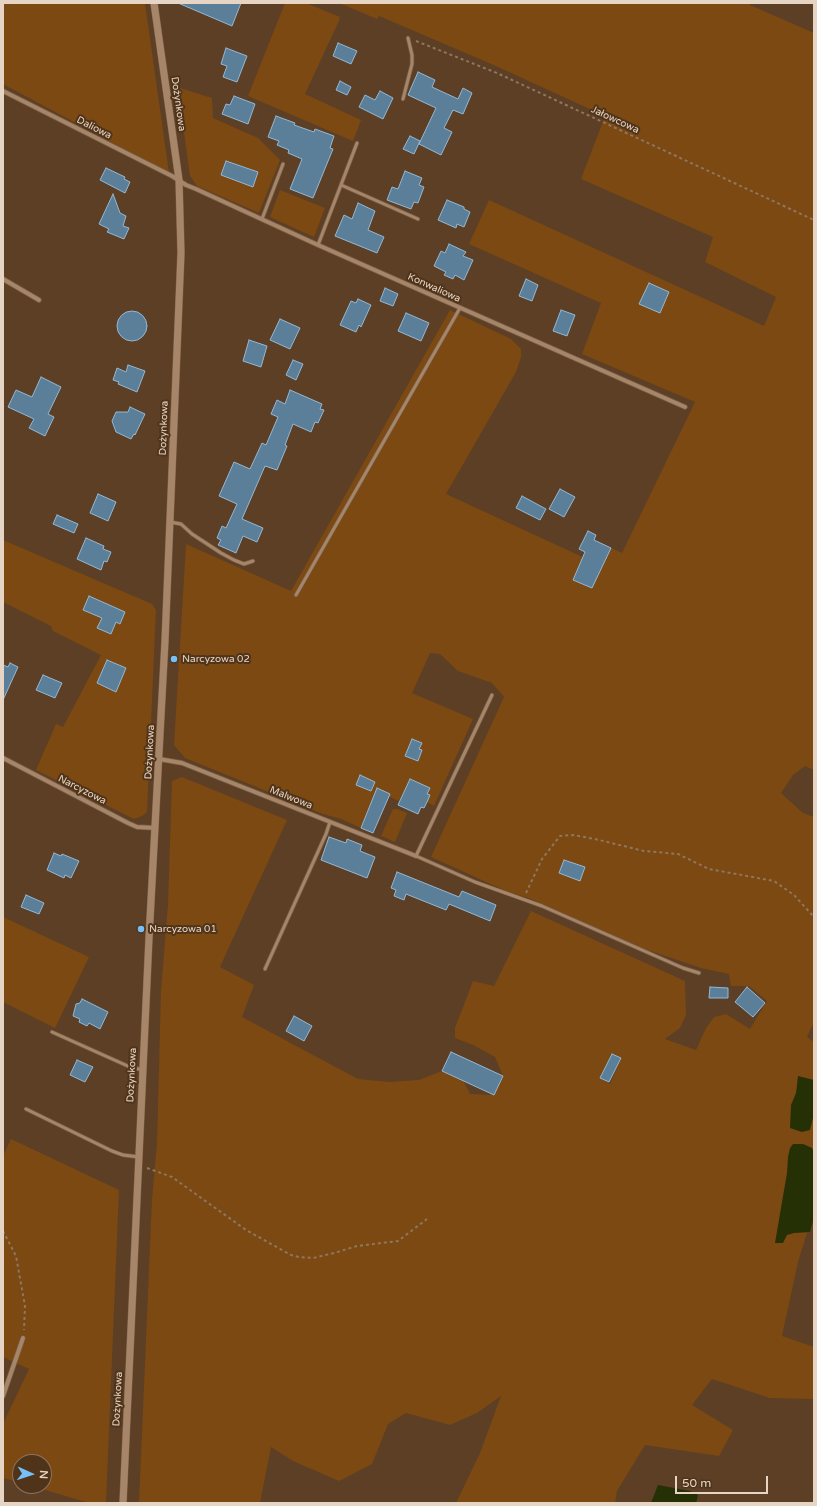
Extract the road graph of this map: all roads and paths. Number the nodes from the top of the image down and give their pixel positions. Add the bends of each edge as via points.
1 (154, 3) edge
2 (408, 38) joint
3 (3, 91) edge
4 (403, 99) dead end
5 (357, 143) dead end
6 (283, 164) dead end
7 (179, 180) junction
8 (341, 185) junction
9 (418, 218) dead end
10 (262, 219) junction
11 (814, 220) edge
12 (318, 245) junction
13 (3, 279) edge
14 (39, 300) dead end
15 (460, 308) junction
16 (685, 407) dead end
17 (170, 522) junction
18 (253, 561) dead end
19 (296, 595) dead end
20 (492, 695) dead end
21 (3, 758) edge
22 (159, 759) junction
23 (330, 822) junction
24 (156, 828) junction
25 (416, 856) junction
26 (523, 899) junction
27 (814, 917) edge
28 (265, 969) dead end
29 (699, 973) dead end
30 (52, 1032) dead end
31 (143, 1070) junction
32 (26, 1109) dead end
33 (139, 1157) junction
34 (138, 1166) junction
35 (427, 1219) dead end
36 (3, 1231) edge
37 (23, 1338) joint
38 (3, 1396) edge
39 (123, 1503) edge

1 - 7 street, Dożynkowa
2 - 4 lane via 412,64
2 - 11 path, Jałowcowa via 497,73
3 - 7 street, Daliowa
5 - 8 lane
6 - 10 lane
7 - 10 street, Konwaliowa
7 - 17 street, Dożynkowa via 181,253
8 - 9 lane
8 - 12 lane
10 - 12 street, Konwaliowa
12 - 15 street, Konwaliowa
13 - 14 street
15 - 16 street, Konwaliowa
15 - 19 lane
17 - 18 lane via 181,524 221,554 244,564
17 - 22 street, Dożynkowa
20 - 25 lane
21 - 24 street, Narcyzowa via 128,823 137,827
22 - 23 street, Malwowa via 182,763
22 - 24 street, Dożynkowa
23 - 25 street, Malwowa
23 - 28 lane
24 - 31 street, Dożynkowa
25 - 26 lane via 475,882
26 - 27 path via 542,859 560,836 573,835 644,851 678,854 709,869 774,881 794,895
26 - 29 lane
30 - 31 lane via 130,1067
31 - 33 street, Dożynkowa
32 - 33 lane via 112,1151 124,1156
33 - 34 street, Dożynkowa
34 - 35 path via 172,1177 246,1230 290,1255 299,1257 313,1258 357,1246 398,1241
34 - 39 street, Dożynkowa
36 - 37 path via 16,1256 25,1306
37 - 38 street

